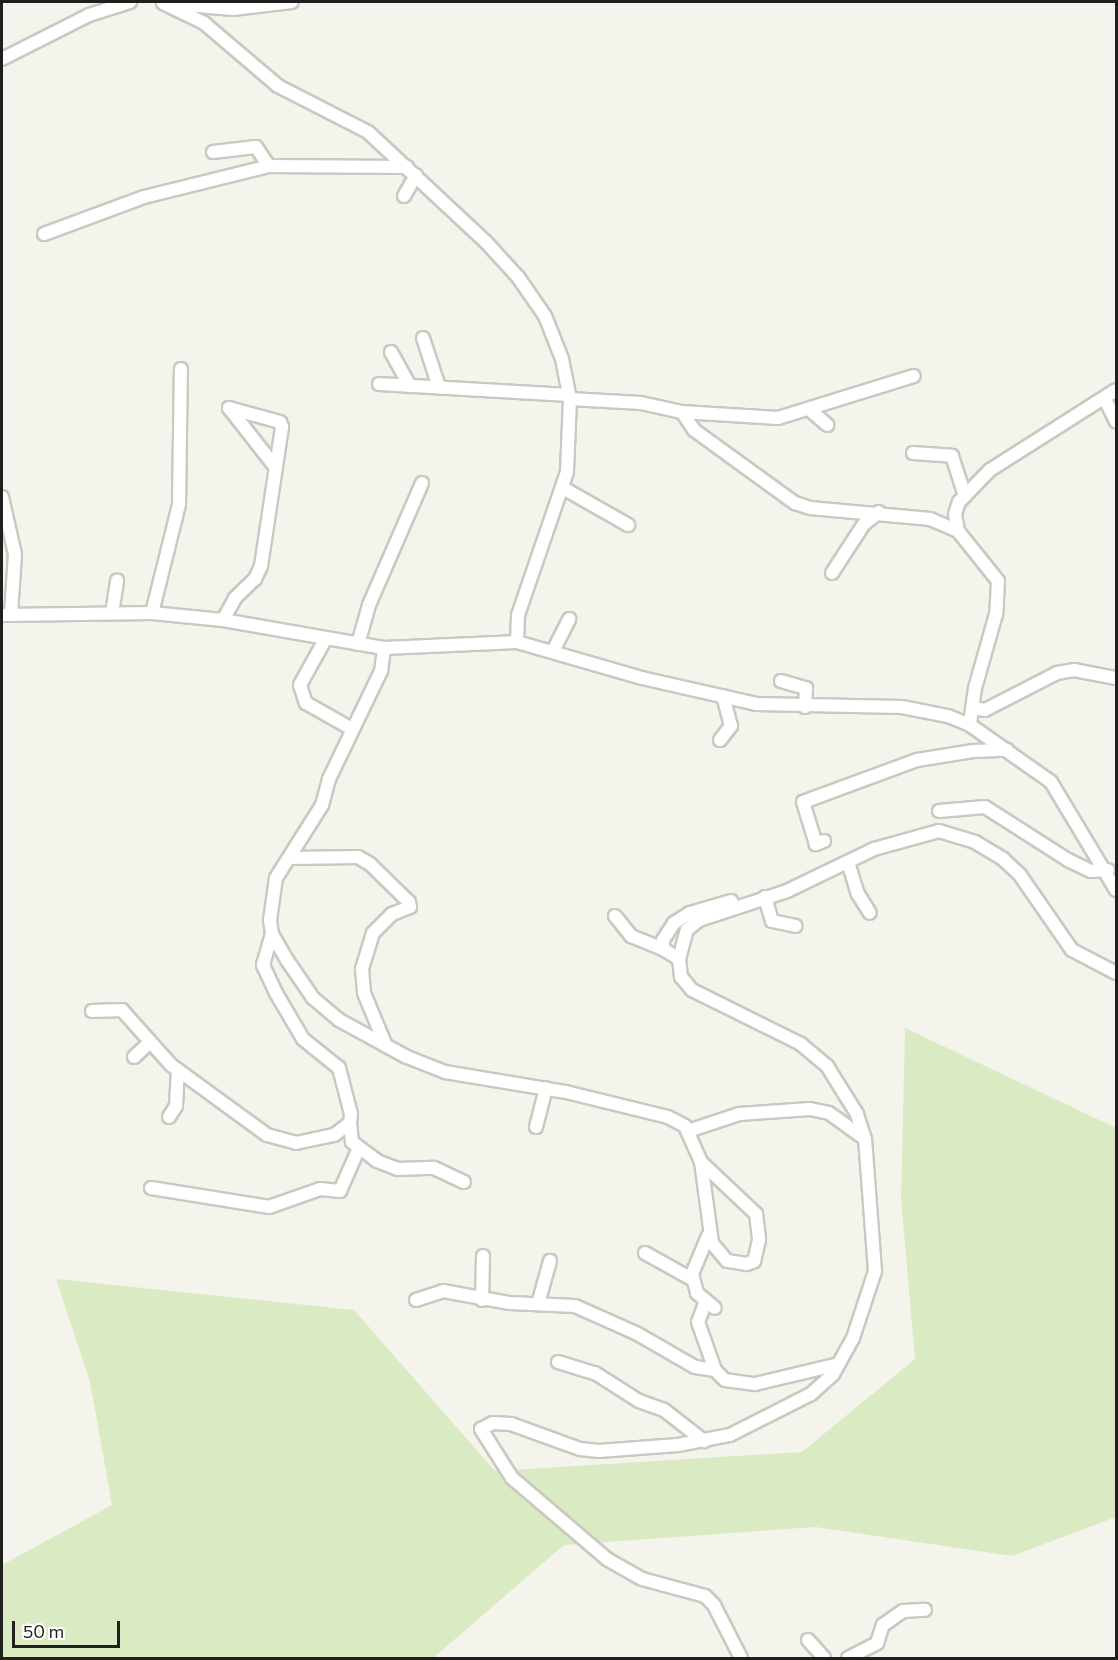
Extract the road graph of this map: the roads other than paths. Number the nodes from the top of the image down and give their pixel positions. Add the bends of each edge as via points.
1 (130, 2) edge
2 (160, 2) edge
3 (292, 2) edge
4 (210, 8) junction
5 (204, 23) junction
6 (2, 59) edge
7 (213, 152) dead end
8 (269, 166) junction
9 (412, 171) junction
10 (404, 195) dead end
11 (44, 234) dead end
12 (423, 338) dead end
13 (391, 352) dead end
14 (181, 369) dead end
15 (914, 376) dead end
16 (379, 384) dead end
17 (410, 386) junction
18 (439, 387) junction
19 (1116, 390) edge
20 (569, 397) junction
21 (1105, 399) junction
22 (810, 410) junction
23 (682, 412) junction
24 (1116, 422) edge
25 (827, 425) dead end
26 (913, 453) dead end
27 (276, 468) junction
28 (422, 483) dead end
29 (563, 488) junction
30 (964, 496) junction
31 (2, 497) edge
32 (879, 512) junction
33 (628, 525) dead end
34 (958, 531) junction
35 (832, 573) dead end
36 (117, 580) dead end
37 (112, 613) junction
38 (152, 613) junction
39 (6, 615) edge
40 (568, 619) dead end
41 (224, 620) junction
42 (326, 638) junction
43 (517, 642) junction
44 (358, 644) junction
45 (384, 648) junction
46 (553, 651) junction
47 (1116, 678) edge
48 (781, 681) dead end
49 (723, 696) junction
50 (805, 707) junction
51 (972, 708) junction
52 (970, 724) junction
53 (352, 729) junction
54 (720, 740) dead end
55 (1008, 750) junction
56 (939, 810) dead end
57 (824, 841) dead end
58 (289, 858) junction
59 (848, 862) junction
60 (1113, 879) edge
61 (787, 891) junction
62 (765, 897) junction
63 (870, 913) dead end
64 (615, 916) dead end
65 (795, 926) dead end
66 (272, 934) junction
67 (663, 949) junction
68 (679, 960) junction
69 (1116, 973) edge
70 (92, 1011) dead end
71 (148, 1044) junction
72 (386, 1046) junction
73 (134, 1057) dead end
74 (178, 1070) junction
75 (546, 1088) junction
76 (169, 1117) dead end
77 (350, 1123) junction
78 (536, 1127) dead end
79 (688, 1131) junction
80 (866, 1139) junction
81 (358, 1150) junction
82 (701, 1162) junction
83 (464, 1182) dead end
84 (151, 1188) dead end
85 (708, 1236) junction
86 (645, 1253) dead end
87 (483, 1256) dead end
88 (550, 1261) dead end
89 (692, 1279) junction
90 (416, 1300) dead end
91 (482, 1300) junction
92 (538, 1304) junction
93 (558, 1362) dead end
94 (839, 1364) junction
95 (715, 1370) junction
96 (704, 1441) junction
97 (925, 1610) dead end
98 (808, 1640) dead end
99 (741, 1659) edge
100 (824, 1659) edge
101 (848, 1659) edge

1 - 6 street via 89,15
2 - 4 street
2 - 5 street
3 - 4 street
4 - 5 street
5 - 9 street via 262,76 368,132
7 - 8 street via 256,147
8 - 9 street
8 - 11 street via 144,197
9 - 10 street
9 - 20 street via 486,242 532,296 555,337
12 - 18 street
13 - 17 street
14 - 38 street via 178,505
15 - 22 street
16 - 17 street
17 - 18 street
18 - 20 street
19 - 21 street
20 - 23 street via 640,403
20 - 29 street via 568,460
21 - 24 street
21 - 30 street via 990,470
22 - 23 street via 764,420 720,412
22 - 25 street
23 - 32 street via 694,429 795,503 810,508
26 - 30 street via 952,456
27 - 27 street via 280,422 229,408 244,426
27 - 41 street via 261,566 255,579 235,598
28 - 44 street via 369,605
29 - 33 street
29 - 43 street via 518,615
30 - 34 street via 956,513
31 - 39 street via 15,554
32 - 34 street via 930,519
32 - 35 street via 864,524
34 - 51 street via 998,581 996,614
36 - 37 street
37 - 38 street
37 - 39 street
38 - 41 street
40 - 46 street
41 - 42 street
42 - 44 street
42 - 53 street via 300,685 306,703
43 - 45 street
43 - 46 street
44 - 45 street
45 - 53 street via 381,671
46 - 49 street via 642,678
47 - 51 street via 1074,670 1057,673 985,710
48 - 50 street via 806,688
49 - 50 street via 756,704
49 - 54 street via 731,726
50 - 52 street via 902,707
51 - 52 street
52 - 55 street
53 - 58 street via 322,805
55 - 57 street via 917,760 821,793 803,802 816,844
55 - 60 street via 1051,782 1063,796
56 - 60 street via 985,807 1068,860
58 - 66 street via 276,878 271,901
58 - 72 street via 358,857 409,902 410,908 392,914 373,933 362,969 364,993
59 - 61 street
59 - 63 street via 858,894
59 - 69 street via 924,833 939,831 975,842 993,851 1020,875 1072,950
61 - 62 street
61 - 67 street via 778,884 690,912 674,923 663,940
62 - 65 street via 772,921
62 - 68 street via 699,920 687,930
64 - 67 street via 631,936
66 - 72 street via 314,998 360,1034
66 - 77 street via 263,965 303,1039 339,1068
67 - 68 street
68 - 80 street via 681,977 692,990 801,1044 827,1066 847,1092
70 - 71 street via 122,1010
71 - 73 street
71 - 74 street
72 - 75 street via 445,1072
74 - 76 street via 176,1106
74 - 77 street via 267,1135 283,1142 334,1135
75 - 78 street
75 - 79 street via 668,1117
77 - 81 street via 352,1142
79 - 80 street via 739,1114 810,1109 829,1113
79 - 82 street
80 - 94 street via 875,1271 867,1303
81 - 83 street via 398,1169 434,1168
81 - 84 street via 340,1191 320,1189 269,1207
82 - 85 street
82 - 85 street via 756,1214 758,1253 747,1264 727,1261
85 - 89 street via 694,1263
86 - 89 street
87 - 91 street
88 - 92 street
89 - 95 street via 698,1293 711,1305 698,1322
90 - 91 street via 443,1291
91 - 92 street
92 - 95 street via 583,1308 695,1367
93 - 96 street via 595,1373 639,1401 664,1410
94 - 95 street via 755,1384 725,1380
94 - 96 street via 811,1394 730,1435
96 - 99 street via 598,1451 580,1449 511,1424 493,1423 481,1429 486,1443 512,1478 607,1560 642,1579 705,1596 714,1605
97 - 101 street via 903,1611 883,1625 877,1643
98 - 100 street

